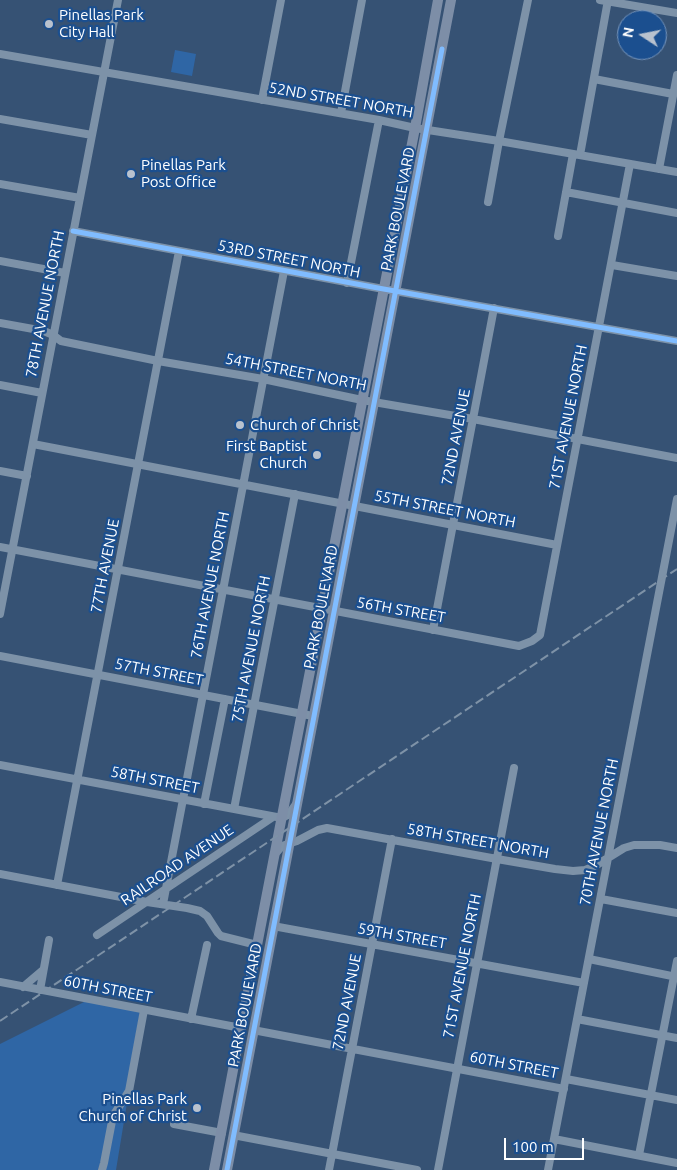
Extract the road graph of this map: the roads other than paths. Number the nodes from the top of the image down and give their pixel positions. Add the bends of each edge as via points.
1 (118, 0) edge
2 (281, 0) edge
3 (362, 0) edge
4 (438, 0) edge
5 (445, 0) edge
6 (451, 0) edge
7 (528, 0) edge
8 (606, 0) edge
9 (677, 13) edge
10 (446, 25) junction
11 (0, 54) edge
12 (104, 72) junction
13 (677, 75) edge
14 (594, 79) junction
15 (673, 94) junction
16 (262, 100) junction
17 (341, 114) junction
18 (0, 119) edge
19 (379, 120) junction
20 (667, 126) junction
21 (677, 128) edge
22 (420, 129) junction
23 (92, 135) junction
24 (499, 141) junction
25 (576, 154) junction
26 (630, 164) junction
27 (659, 169) junction
28 (677, 172) edge
29 (0, 184) edge
30 (566, 192) junction
31 (80, 198) junction
32 (488, 202) dead end
33 (623, 204) junction
34 (677, 213) edge
35 (73, 231) junction
36 (558, 236) dead end
37 (179, 251) junction
38 (0, 261) edge
39 (612, 265) junction
40 (284, 271) junction
41 (66, 273) junction
42 (677, 276) edge
43 (347, 283) junction
44 (383, 289) junction
45 (395, 291) junction
46 (494, 308) junction
47 (0, 323) edge
48 (600, 327) junction
49 (53, 336) junction
50 (677, 341) edge
51 (158, 361) junction
52 (263, 380) junction
53 (0, 385) edge
54 (42, 393) junction
55 (362, 400) junction
56 (374, 402) junction
57 (473, 419) junction
58 (578, 440) junction
59 (33, 444) junction
60 (677, 458) edge
61 (138, 464) junction
62 (0, 471) edge
63 (26, 476) junction
64 (243, 485) junction
65 (295, 494) junction
66 (677, 499) edge
67 (342, 504) junction
68 (354, 506) junction
69 (453, 525) junction
70 (557, 545) junction
71 (0, 547) edge
72 (12, 549) junction
73 (118, 569) junction
74 (223, 589) junction
75 (275, 599) junction
76 (322, 609) junction
77 (333, 611) junction
78 (0, 614) edge
79 (433, 630) junction
80 (532, 641) joint
81 (0, 656) edge
82 (98, 675) junction
83 (203, 695) junction
84 (225, 699) junction
85 (254, 704) junction
86 (302, 714) junction
87 (313, 716) junction
88 (0, 764) edge
89 (514, 768) dead end
90 (78, 780) junction
91 (183, 800) junction
92 (297, 802) junction
93 (204, 804) junction
94 (234, 809) junction
95 (278, 818) junction
96 (392, 840) junction
97 (290, 843) junction
98 (677, 848) edge
99 (275, 854) junction
100 (608, 858) junction
101 (497, 859) junction
102 (0, 874) edge
103 (57, 885) junction
104 (268, 886) junction
105 (165, 890) junction
106 (600, 899) junction
107 (147, 902) junction
108 (163, 904) junction
109 (677, 913) edge
110 (274, 922) junction
111 (97, 935) dead end
112 (48, 940) dead end
113 (372, 944) junction
114 (207, 945) dead end
115 (257, 945) junction
116 (589, 959) junction
117 (677, 961) edge
118 (477, 963) junction
119 (43, 970) junction
120 (264, 975) junction
121 (676, 976) edge
122 (0, 982) edge
123 (584, 983) junction
124 (23, 986) junction
125 (40, 990) junction
126 (247, 996) junction
127 (144, 1010) junction
128 (192, 1019) junction
129 (577, 1020) junction
130 (241, 1028) junction
131 (254, 1030) junction
132 (662, 1035) junction
133 (677, 1038) edge
134 (352, 1049) junction
135 (246, 1067) junction
136 (457, 1068) junction
137 (566, 1079) junction
138 (564, 1089) junction
139 (650, 1095) junction
140 (228, 1099) junction
141 (677, 1100) edge
142 (174, 1124) dead end
143 (222, 1133) junction
144 (233, 1135) junction
145 (554, 1139) junction
146 (332, 1154) junction
147 (638, 1155) junction
148 (677, 1163) edge
149 (227, 1169) edge
150 (102, 1170) edge
151 (214, 1170) edge
152 (329, 1170) edge
153 (417, 1170) edge
154 (438, 1170) edge
155 (548, 1170) edge

1 - 12 street, 78TH AVENUE NORTH
2 - 16 street
3 - 17 street
4 - 22 main road, PARK BOULEVARD
5 - 10 main road via 442,19
6 - 10 main road, PARK BOULEVARD
7 - 24 street
8 - 9 street
8 - 14 street
10 - 22 main road, PARK BOULEVARD
11 - 12 street, 52ND STREET NORTH
12 - 16 street, 52ND STREET NORTH
12 - 23 street, 78TH AVENUE NORTH
13 - 15 street
14 - 15 street
14 - 25 street
15 - 20 street
16 - 17 street, 52ND STREET NORTH
17 - 19 street, 52ND STREET NORTH
18 - 23 street
19 - 22 street, 52ND STREET NORTH
19 - 43 street
20 - 21 street
20 - 27 street
22 - 24 street, 52ND STREET NORTH
22 - 44 main road, PARK BOULEVARD
22 - 45 main road, PARK BOULEVARD
23 - 31 street, 78TH AVENUE NORTH
24 - 25 street, 52ND STREET NORTH
24 - 32 street
25 - 26 street, 52ND STREET NORTH
25 - 30 street
26 - 27 street, 52ND STREET NORTH
26 - 33 street, 71ST AVENUE NORTH
27 - 28 street, 52ND STREET NORTH
29 - 31 street
30 - 33 street
30 - 36 street
31 - 35 street, 78TH AVENUE NORTH
33 - 34 street
33 - 39 street, 71ST AVENUE NORTH
35 - 37 street, 53RD STREET NORTH
35 - 41 street, 78TH AVENUE NORTH
37 - 40 street, 53RD STREET NORTH
37 - 51 street, 77TH AVENUE
38 - 41 street
39 - 42 street
39 - 48 street, 71ST AVENUE NORTH
40 - 43 street, 53RD STREET NORTH
40 - 52 street, 76TH AVENUE NORTH
41 - 49 street, 78TH AVENUE NORTH
43 - 44 street, 53RD STREET NORTH
44 - 45 street, 53RD STREET NORTH
44 - 55 main road, PARK BOULEVARD
45 - 46 street, 53RD STREET NORTH
45 - 56 main road, PARK BOULEVARD
46 - 48 street, 53RD STREET NORTH
46 - 57 street, 72ND AVENUE
47 - 49 street, 54TH STREET NORTH via 44,331
48 - 50 street, 53RD STREET NORTH
48 - 58 street, 71ST AVENUE NORTH
49 - 51 street, 54TH STREET NORTH via 61,341
49 - 54 street, 78TH AVENUE NORTH
51 - 52 street, 54TH STREET NORTH
51 - 61 street, 77TH AVENUE
52 - 55 street, 54TH STREET NORTH
52 - 64 street, 76TH AVENUE NORTH
53 - 54 street
54 - 59 street, 78TH AVENUE NORTH
55 - 56 street, 54TH STREET NORTH
55 - 67 main road, PARK BOULEVARD
56 - 57 street, 54TH STREET NORTH
56 - 68 main road, PARK BOULEVARD
57 - 58 street, 54TH STREET NORTH
57 - 69 street, 72ND AVENUE
58 - 60 street, 54TH STREET NORTH
58 - 70 street, 71ST AVENUE NORTH
59 - 61 street, 55TH STREET NORTH
59 - 63 street, 78TH AVENUE NORTH
61 - 64 street, 55TH STREET NORTH
61 - 73 street, 77TH AVENUE
62 - 63 street
63 - 72 street, 78TH AVENUE NORTH
64 - 65 street, 55TH STREET NORTH
64 - 74 street, 76TH AVENUE NORTH
65 - 67 street, 55TH STREET NORTH
65 - 75 street, 75TH AVENUE NORTH
66 - 100 street, 70TH AVENUE NORTH
67 - 68 street, 55TH STREET NORTH
67 - 76 main road, PARK BOULEVARD
68 - 69 street, 55TH STREET NORTH
68 - 77 main road, PARK BOULEVARD
69 - 70 street, 55TH STREET NORTH
69 - 79 street, 72ND AVENUE
70 - 80 street, 71ST AVENUE NORTH via 540,635
71 - 72 street, 56TH STREET
72 - 73 street, 56TH STREET
72 - 78 street, 78TH AVENUE NORTH
73 - 74 street, 56TH STREET
73 - 82 street, 77TH AVENUE
74 - 75 street, 56TH STREET
74 - 83 street, 76TH AVENUE NORTH
75 - 76 street, 56TH STREET
75 - 85 street, 75TH AVENUE NORTH
76 - 77 street, 56TH STREET
76 - 86 main road, PARK BOULEVARD
77 - 79 street, 56TH STREET
77 - 87 main road, PARK BOULEVARD
79 - 80 street, 56TH STREET via 519,646
81 - 82 street, 57TH STREET
82 - 83 street, 57TH STREET
82 - 90 street, 77TH AVENUE
83 - 84 street, 57TH STREET
83 - 91 street, 76TH AVENUE NORTH
84 - 85 street, 57TH STREET
84 - 93 street
85 - 86 street, 57TH STREET
85 - 94 street, 75TH AVENUE NORTH
86 - 87 street, 57TH STREET
86 - 95 main road, PARK BOULEVARD
87 - 92 main road, PARK BOULEVARD
88 - 90 street, 58TH STREET
89 - 101 street, 71ST AVENUE NORTH
90 - 91 street, 58TH STREET
90 - 103 street, 77TH AVENUE
91 - 93 street, 58TH STREET
91 - 105 street, 76TH AVENUE NORTH
92 - 95 street via 288,815
92 - 97 main road, PARK BOULEVARD
93 - 94 street, 58TH STREET
94 - 95 street, 58TH STREET
95 - 99 main road, PARK BOULEVARD
95 - 105 street, RAILROAD AVENUE
96 - 97 street, 58TH STREET NORTH via 327,828
96 - 101 street, 58TH STREET NORTH
96 - 113 street, 72ND AVENUE
97 - 99 street, 58TH STREET NORTH
97 - 110 main road, PARK BOULEVARD
98 - 100 street, 58TH STREET NORTH via 634,845
99 - 104 main road, PARK BOULEVARD
100 - 101 street, 58TH STREET NORTH via 585,870 573,871
100 - 106 street, 70TH AVENUE NORTH
101 - 118 street, 71ST AVENUE NORTH
102 - 103 street
103 - 107 street
104 - 110 main road
104 - 115 main road, PARK BOULEVARD
105 - 107 street, RAILROAD AVENUE
105 - 108 street, 76TH AVENUE NORTH
106 - 109 street
106 - 116 street, 70TH AVENUE NORTH
107 - 108 street
107 - 111 street, RAILROAD AVENUE
108 - 115 street via 200,911 221,936
110 - 113 street, 59TH STREET
110 - 120 main road, PARK BOULEVARD
112 - 119 street
113 - 118 street, 59TH STREET
113 - 134 street, 72ND AVENUE
114 - 128 street
115 - 120 main road via 261,948 260,967
115 - 126 main road, PARK BOULEVARD
116 - 121 street
116 - 123 street, 70TH AVENUE NORTH
117 - 121 street
118 - 123 street, 59TH STREET
118 - 136 street, 71ST AVENUE NORTH
119 - 124 street
119 - 125 street
120 - 131 main road, PARK BOULEVARD
121 - 132 street
122 - 124 street, 60TH STREET
123 - 129 street, 70TH AVENUE NORTH
124 - 125 street, 60TH STREET
125 - 127 street, 60TH STREET
126 - 130 main road, PARK BOULEVARD
126 - 131 main road via 251,1004 249,1024
127 - 128 street, 60TH STREET
127 - 150 street via 129,1091 113,1116
128 - 130 street, 60TH STREET
129 - 132 street
129 - 137 street, 70TH AVENUE NORTH
130 - 135 main road
130 - 140 main road, PARK BOULEVARD
131 - 134 street, 60TH STREET
131 - 135 main road, PARK BOULEVARD
132 - 133 street
132 - 139 street
134 - 136 street, 60TH STREET
134 - 146 street, 72ND AVENUE
135 - 144 main road, PARK BOULEVARD
136 - 138 street, 60TH STREET
136 - 154 street, 71ST AVENUE NORTH
137 - 138 street, 70TH AVENUE NORTH
137 - 139 street
138 - 145 street, 70TH AVENUE NORTH
139 - 141 street
139 - 147 street
140 - 143 main road, PARK BOULEVARD
140 - 144 main road via 231,1111 229,1127
142 - 143 street
143 - 149 main road via 222,1154
143 - 151 main road, PARK BOULEVARD
144 - 146 street
144 - 149 main road, PARK BOULEVARD
145 - 147 street
145 - 155 street, 70TH AVENUE NORTH
146 - 152 street, 72ND AVENUE
146 - 153 street
147 - 148 street

